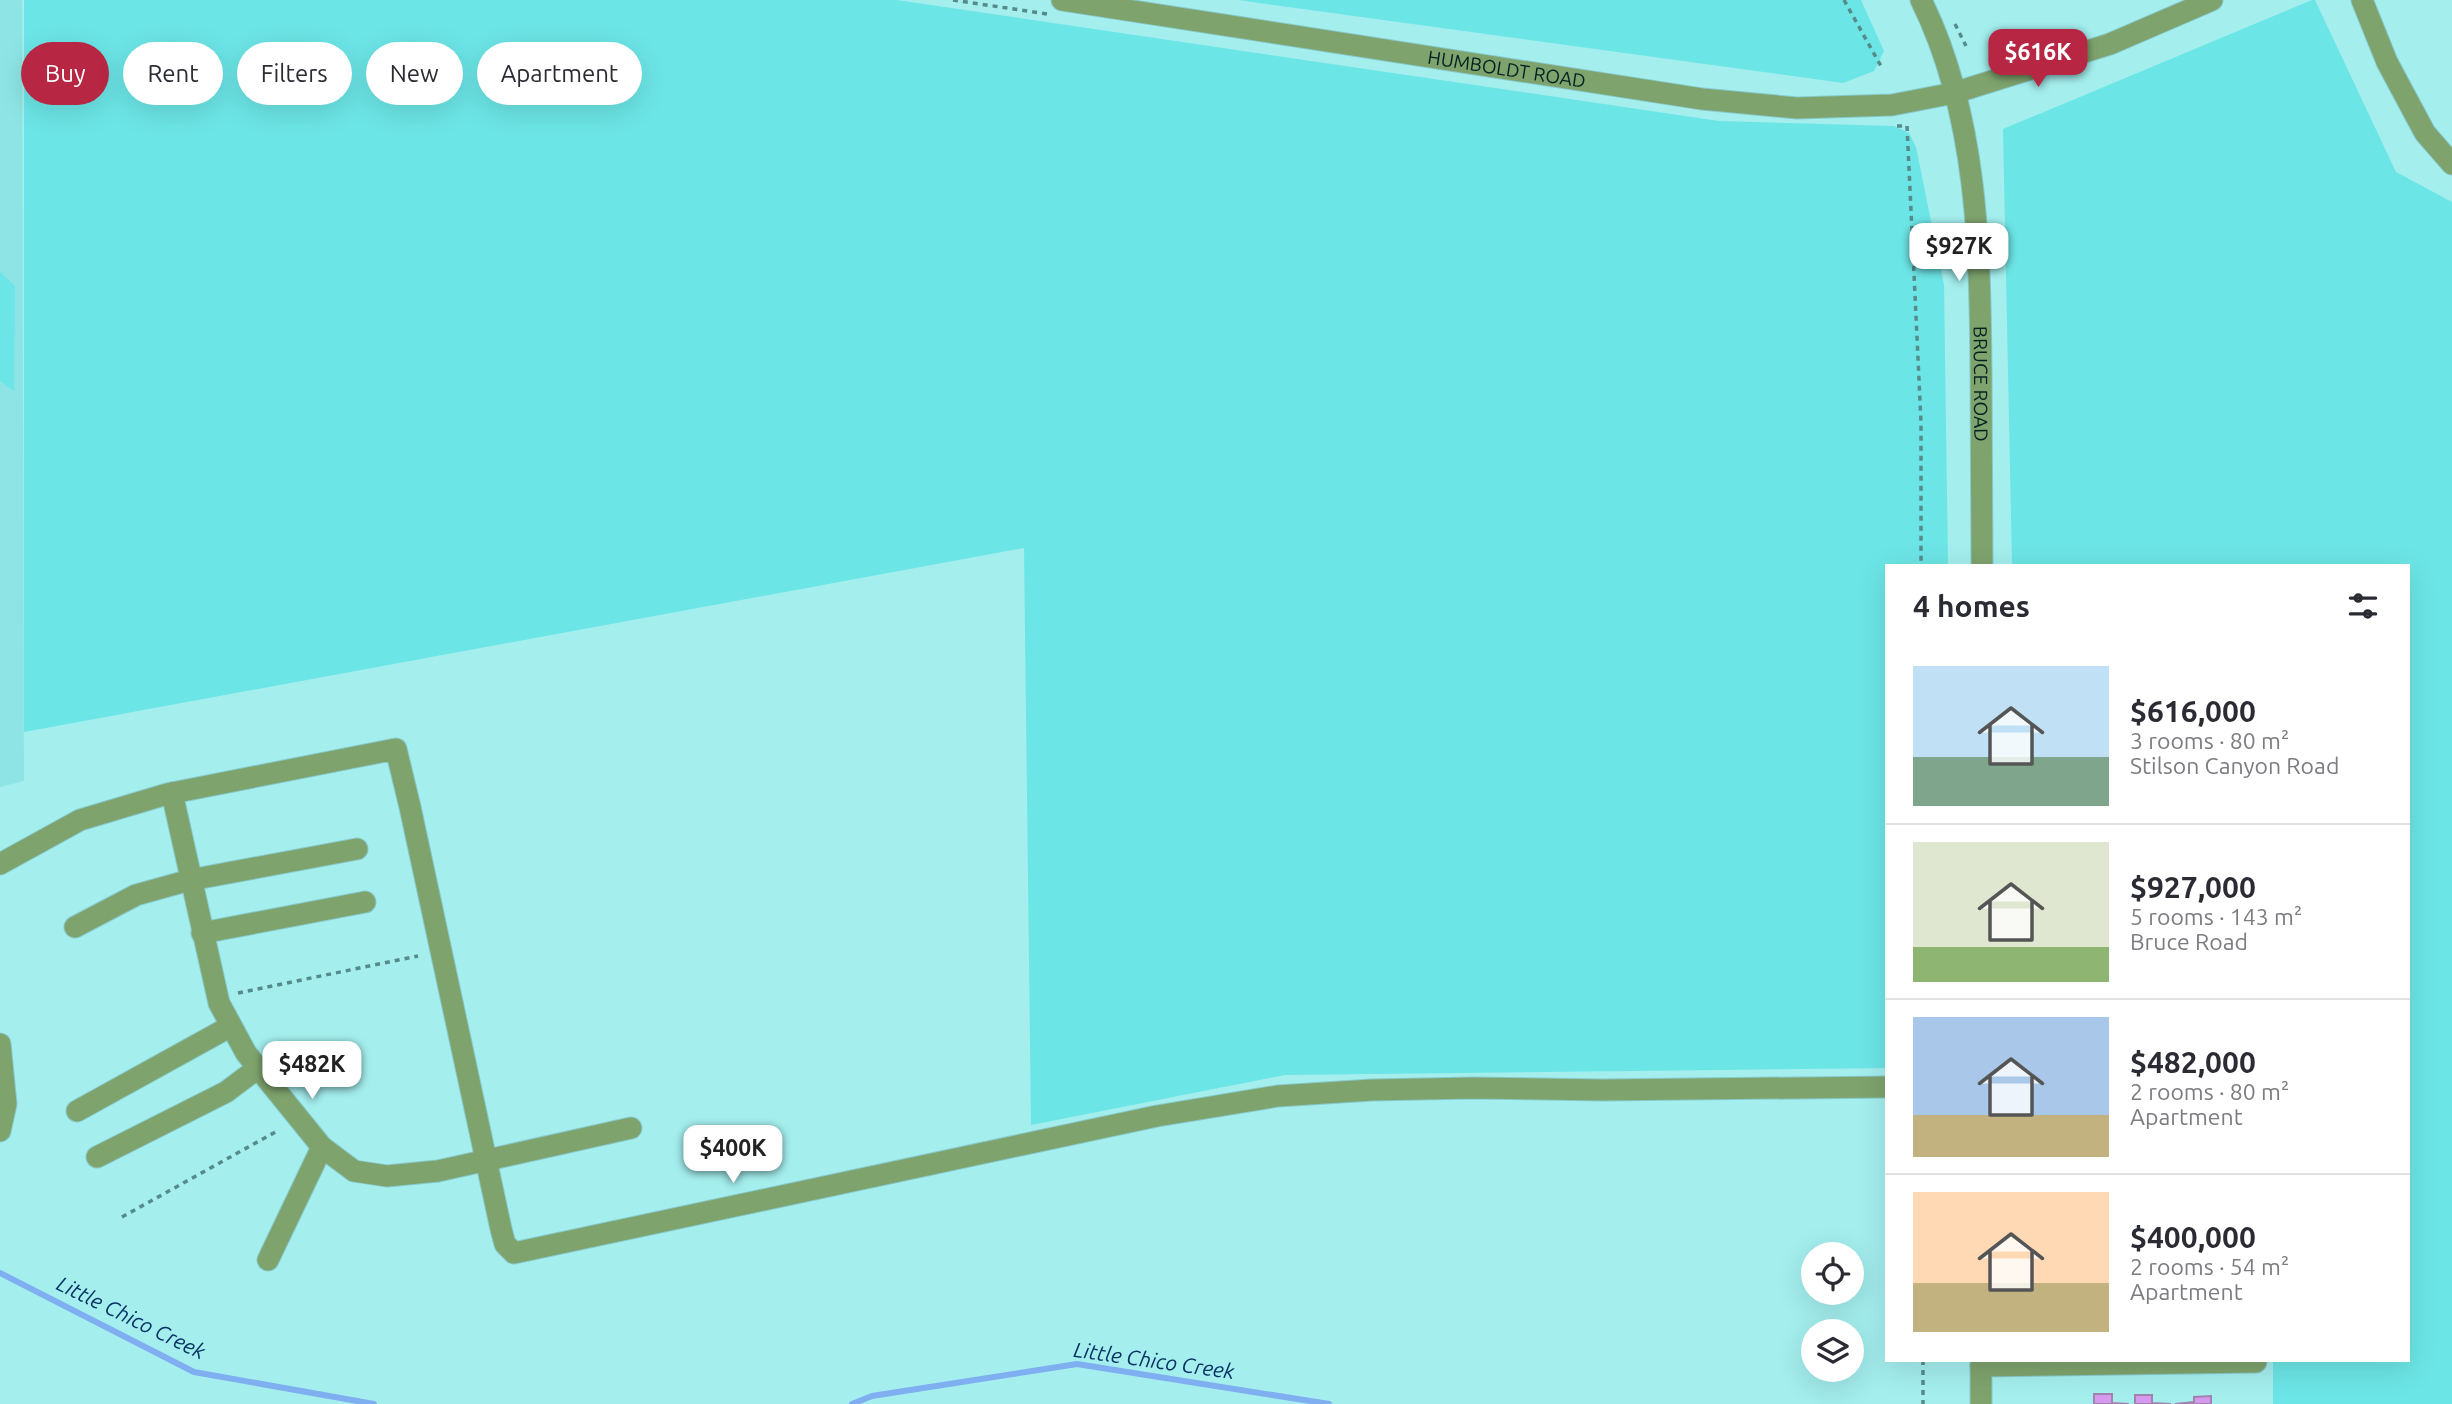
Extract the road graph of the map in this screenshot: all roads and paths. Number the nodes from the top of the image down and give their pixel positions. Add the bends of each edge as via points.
1 (1062, 0) edge
2 (1844, 0) edge
3 (1921, 0) edge
4 (2213, 0) edge
5 (2362, 0) edge
6 (1882, 68) dead end
7 (1954, 93) junction
8 (1907, 126) dead end
9 (2452, 164) edge
10 (1921, 564) edge
11 (1982, 564) edge
12 (172, 793) junction
13 (358, 849) dead end
14 (0, 864) edge
15 (190, 880) junction
16 (365, 902) dead end
17 (75, 927) dead end
18 (202, 933) junction
19 (418, 956) dead end
20 (236, 994) dead end
21 (231, 1026) junction
22 (0, 1044) edge
23 (258, 1068) junction
24 (1885, 1087) edge
25 (77, 1111) dead end
26 (631, 1128) dead end
27 (279, 1130) dead end
28 (0, 1131) edge
29 (322, 1147) junction
30 (97, 1157) dead end
31 (486, 1160) junction
32 (122, 1217) dead end
33 (268, 1260) dead end
34 (1923, 1362) edge
35 (2256, 1362) dead end
36 (1981, 1363) edge
37 (1923, 1404) edge
38 (1981, 1404) edge

1 - 7 street, HUMBOLDT ROAD via 1702,99 1797,108 1892,105
2 - 6 path
3 - 7 street, BRUCE ROAD
4 - 7 street, HUMBOLDT ROAD via 2110,44
5 - 9 street via 2387,62 2425,133
7 - 11 street, BRUCE ROAD via 1972,183 1980,282
8 - 10 path via 1921,422
12 - 14 street via 80,820
12 - 15 street
12 - 31 street via 396,749
13 - 15 street
15 - 17 street via 136,895
15 - 18 street
16 - 18 street
18 - 21 street via 219,1003
19 - 20 path
21 - 23 street
21 - 25 street
22 - 28 street via 6,1104
23 - 29 street
23 - 30 street via 226,1092
24 - 31 street via 1448,1088 1278,1096 1157,1116 514,1253 505,1244
26 - 31 street
27 - 32 path
29 - 31 street via 354,1171 387,1176
29 - 33 street
34 - 37 path
35 - 36 street
36 - 38 street

